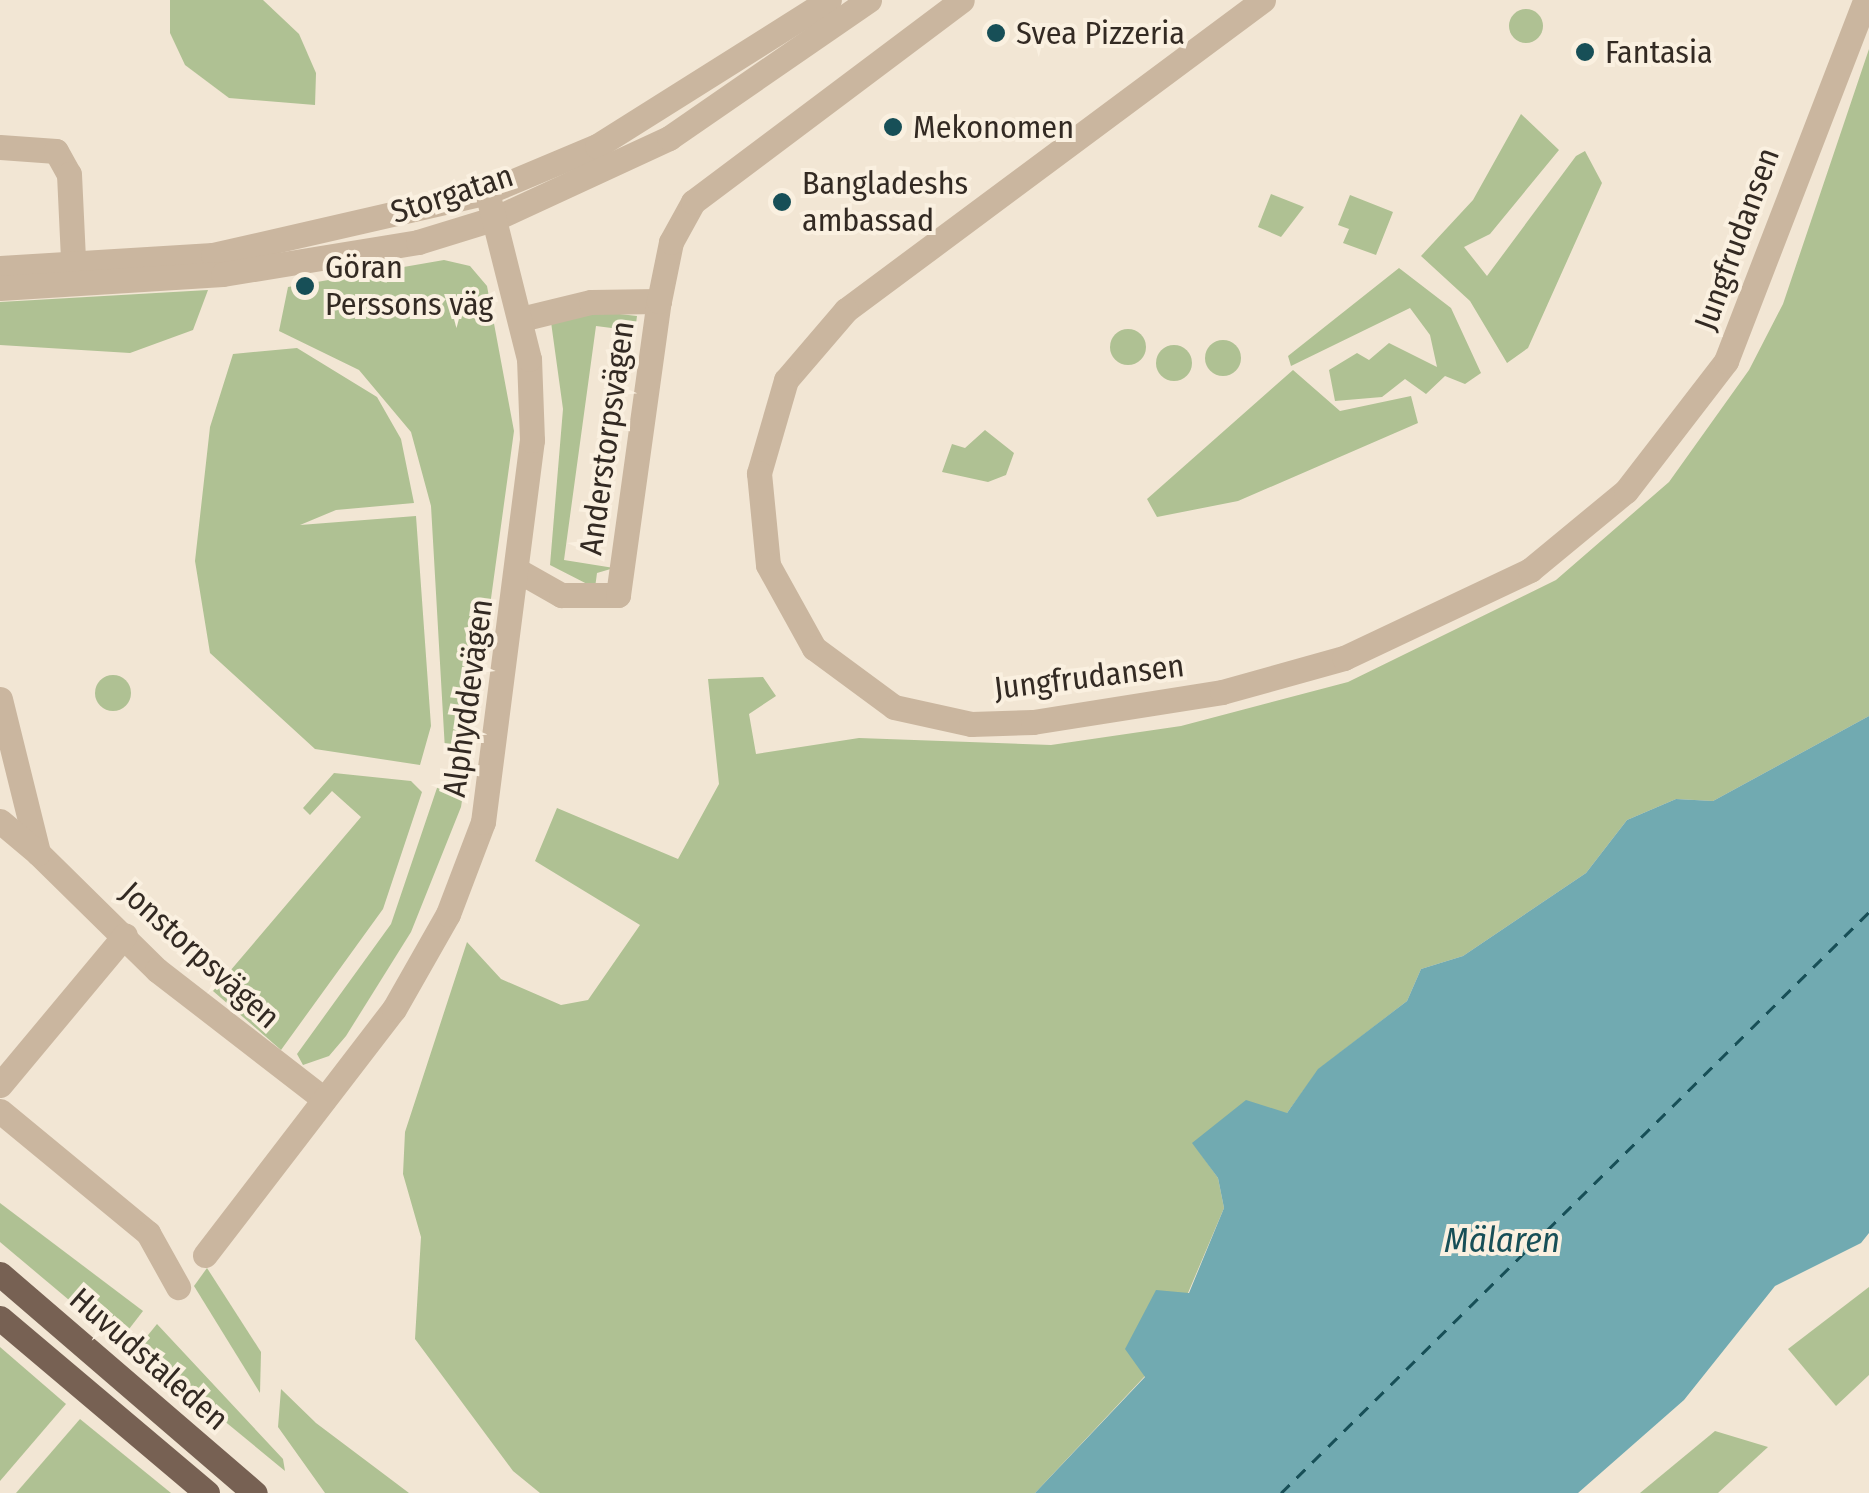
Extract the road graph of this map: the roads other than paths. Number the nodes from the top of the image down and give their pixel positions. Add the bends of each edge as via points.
1 (829, 0) edge
2 (869, 0) edge
3 (962, 0) edge
4 (1262, 0) edge
5 (1865, 0) edge
6 (0, 147) edge
7 (487, 192) junction
8 (496, 218) junction
9 (0, 268) edge
10 (74, 276) junction
11 (0, 288) edge
12 (660, 301) junction
13 (522, 319) junction
14 (518, 570) junction
15 (2, 706) edge
16 (0, 821) edge
17 (38, 853) junction
18 (125, 935) junction
19 (0, 1084) edge
20 (324, 1100) junction
21 (0, 1111) edge
22 (205, 1255) dead end
23 (4, 1276) edge
24 (178, 1287) dead end
25 (0, 1318) edge
26 (207, 1493) edge
27 (255, 1493) edge

1 - 7 street, Storgatan via 597,146
2 - 8 street, Storgatan via 669,138
3 - 12 street, Anderstorpsvägen via 693,202 671,242
4 - 5 street, Jungfrudansen via 846,310 786,380 759,473 768,565 814,648 894,707 971,724 1032,722 1222,692 1344,658 1530,570 1626,491 1726,362
6 - 10 street via 56,151 70,174
7 - 8 street, Alphyddevägen
7 - 10 street, Storgatan via 213,256
8 - 10 street, Storgatan via 347,256
8 - 13 street, Alphyddevägen
9 - 10 street, Storgatan
10 - 11 street, Storgatan
12 - 13 street, Anderstorpsvägen via 591,302
12 - 14 street, Anderstorpsvägen via 618,595 561,596
13 - 14 street, Alphyddevägen via 532,440
14 - 20 street, Alphyddevägen via 498,752 483,822 448,914 394,1009
15 - 17 street
16 - 17 street, Jonstorpsvägen
17 - 18 street, Jonstorpsvägen
18 - 19 street
18 - 20 street, Jonstorpsvägen
20 - 22 street, Alphyddevägen
21 - 24 street via 148,1233
23 - 27 main road, Huvudstaleden
25 - 26 main road, Huvudstaleden

